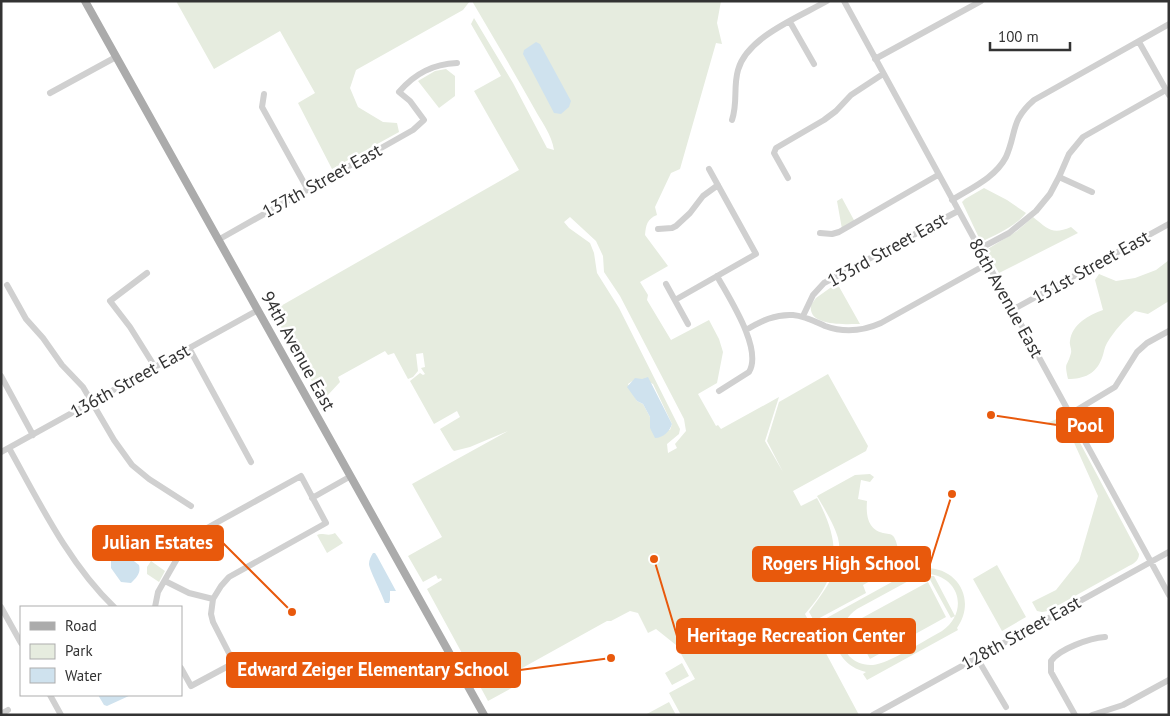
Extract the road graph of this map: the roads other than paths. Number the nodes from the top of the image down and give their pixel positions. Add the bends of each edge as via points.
1 (85, 1) edge
2 (827, 1) edge
3 (844, 1) edge
4 (981, 1) edge
5 (790, 22) junction
6 (1169, 24) edge
7 (1139, 42) junction
8 (116, 56) junction
9 (875, 59) junction
10 (457, 63) dead end
11 (814, 64) dead end
12 (883, 74) junction
13 (50, 93) dead end
14 (1167, 93) edge
15 (264, 94) dead end
16 (732, 120) dead end
17 (710, 169) dead end
18 (938, 175) junction
19 (1059, 176) junction
20 (788, 178) dead end
21 (718, 185) junction
22 (308, 190) junction
23 (1092, 192) dead end
24 (952, 200) junction
25 (958, 211) junction
26 (1169, 224) edge
27 (658, 229) dead end
28 (820, 232) dead end
29 (218, 240) junction
30 (979, 249) junction
31 (987, 264) junction
32 (147, 273) dead end
33 (717, 276) junction
34 (666, 284) dead end
35 (7, 285) dead end
36 (675, 300) junction
37 (258, 310) junction
38 (1012, 310) junction
39 (803, 316) junction
40 (688, 324) dead end
41 (746, 330) junction
42 (1169, 331) edge
43 (189, 348) junction
44 (155, 367) junction
45 (1, 376) edge
46 (4, 388) edge
47 (718, 391) dead end
48 (92, 402) junction
49 (1070, 414) junction
50 (32, 435) junction
51 (9, 448) junction
52 (1, 452) edge
53 (251, 462) dead end
54 (350, 476) junction
55 (312, 498) junction
56 (191, 506) dead end
57 (1169, 552) edge
58 (1152, 562) junction
59 (165, 581) junction
60 (1169, 594) edge
61 (213, 599) junction
62 (113, 606) edge
63 (155, 606) edge
64 (1, 607) edge
65 (1104, 638) dead end
66 (20, 641) edge
67 (977, 658) junction
68 (182, 670) edge
69 (1169, 680) edge
70 (51, 696) edge
71 (1006, 706) dead end
72 (8, 710) dead end
73 (1, 714) edge
74 (61, 715) edge
75 (484, 715) edge
76 (873, 715) edge
77 (1076, 715) edge
78 (1092, 715) edge

1 - 8 main road, 94th Avenue East
2 - 5 street
3 - 9 street, 86th Avenue East
4 - 9 street
5 - 11 street
5 - 16 street via 759,40 743,59 735,82 736,106
6 - 7 street, 133rd Street East
7 - 14 street
7 - 24 street, 133rd Street East via 1034,100 1019,117 1006,156 995,171
8 - 13 street
8 - 29 main road, 94th Avenue East
9 - 12 street, 86th Avenue East
10 - 22 street, 137th Street East via 438,65 422,72 400,92 424,120 414,130
12 - 18 street, 86th Avenue East
12 - 20 street via 850,95 824,120 776,148 774,153
14 - 19 street via 1083,137 1069,154
15 - 22 street via 262,106
17 - 21 street
18 - 24 street, 86th Avenue East
18 - 28 street via 839,232
19 - 23 street
19 - 30 street via 1050,194 1030,217
21 - 27 street via 703,196 676,226
21 - 33 street via 756,254
22 - 29 street, 137th Street East
24 - 25 street, 86th Avenue East
25 - 30 street, 86th Avenue East
25 - 39 street, 133rd Street East via 824,283 813,295
26 - 38 street, 131st Street East
29 - 37 main road, 94th Avenue East
30 - 31 street, 86th Avenue East
31 - 38 street, 86th Avenue East
31 - 39 street via 865,329 842,330
32 - 44 street via 110,301
33 - 36 street
33 - 41 street
34 - 36 street
35 - 48 street via 26,319
36 - 40 street
37 - 43 street, 136th Street East
37 - 54 main road, 94th Avenue East
38 - 49 street, 86th Avenue East
39 - 41 street via 770,318
41 - 47 street via 752,368
42 - 49 street via 1136,352 1115,387
43 - 44 street, 136th Street East
43 - 53 street
44 - 48 street, 136th Street East
45 - 46 street
46 - 50 street
48 - 50 street, 136th Street East
48 - 56 street via 132,465
49 - 58 street, 86th Avenue East
50 - 51 street, 136th Street East
51 - 52 street, 136th Street East
51 - 62 street via 65,547
54 - 55 street
54 - 75 main road, 94th Avenue East
55 - 59 street via 300,476 193,536
55 - 61 street via 326,523 229,577
57 - 58 street, 128th Street East
58 - 60 street, 86th Avenue East
58 - 67 street, 128th Street East
59 - 61 street via 189,593
59 - 63 street via 158,592
61 - 68 street via 213,622 234,663 192,686
64 - 66 street
65 - 77 street via 1082,642 1051,661 1051,672
67 - 71 street
67 - 76 street, 128th Street East
69 - 78 street via 1124,705
70 - 74 street
72 - 73 street

